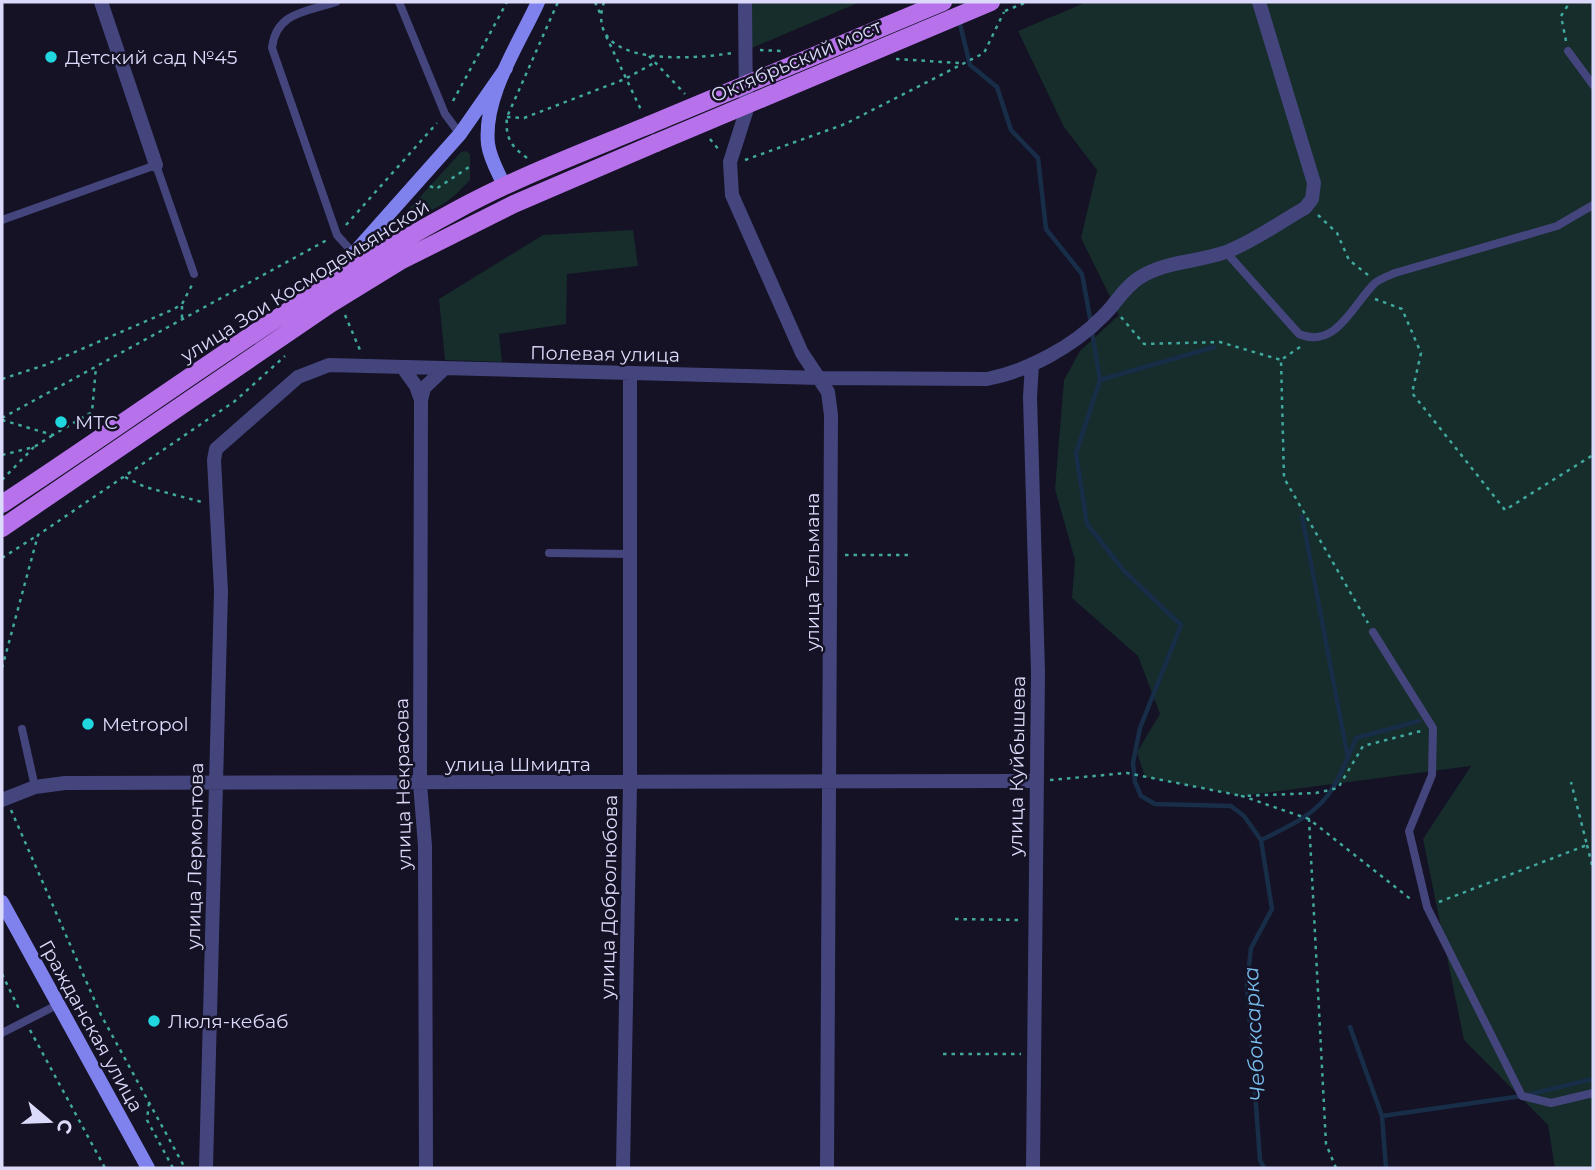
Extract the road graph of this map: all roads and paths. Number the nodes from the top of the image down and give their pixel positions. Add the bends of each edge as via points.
1 (101, 2) edge
2 (336, 2) edge
3 (399, 2) edge
4 (507, 2) edge
5 (538, 2) edge
6 (558, 2) edge
7 (595, 2) edge
8 (604, 2) edge
9 (745, 2) edge
10 (943, 2) edge
11 (991, 2) edge
12 (1010, 2) edge
13 (1259, 2) edge
14 (1570, 2) edge
15 (600, 13) junction
16 (606, 34) junction
17 (747, 50) junction
18 (1568, 51) joint
19 (649, 56) junction
20 (506, 68) junction
21 (625, 79) junction
22 (1593, 85) edge
23 (445, 114) junction
24 (507, 117) junction
25 (645, 118) junction
26 (460, 134) junction
27 (511, 146) junction
28 (505, 149) dead end
29 (534, 159) dead end
30 (730, 162) junction
31 (156, 165) junction
32 (472, 165) dead end
33 (504, 185) junction
34 (430, 186) dead end
35 (514, 204) junction
36 (1593, 205) edge
37 (1305, 208) junction
38 (2, 220) edge
39 (337, 234) junction
40 (1226, 252) junction
41 (354, 254) junction
42 (194, 274) joint
43 (1376, 282) junction
44 (319, 293) junction
45 (1365, 296) junction
46 (182, 304) junction
47 (345, 315) dead end
48 (182, 318) junction
49 (1101, 318) junction
50 (1311, 339) junction
51 (1281, 360) junction
52 (1032, 364) junction
53 (96, 366) junction
54 (366, 366) junction
55 (403, 368) junction
56 (444, 369) junction
57 (630, 373) junction
58 (821, 378) junction
59 (2, 379) edge
60 (421, 400) junction
61 (2, 419) edge
62 (53, 435) junction
63 (34, 447) junction
64 (2, 455) edge
65 (1593, 455) edge
66 (214, 460) joint
67 (125, 477) dead end
68 (2, 480) edge
69 (2, 504) edge
70 (218, 506) junction
71 (2, 528) edge
72 (38, 535) dead end
73 (549, 552) dead end
74 (630, 554) junction
75 (831, 555) junction
76 (912, 555) dead end
77 (2, 558) edge
78 (1373, 632) joint
79 (1433, 727) junction
80 (22, 729) dead end
81 (1036, 781) junction
82 (1571, 782) dead end
83 (215, 783) junction
84 (420, 783) junction
85 (831, 783) junction
86 (630, 784) junction
87 (35, 787) junction
88 (1242, 796) junction
89 (4, 799) edge
90 (1307, 818) junction
91 (1587, 845) junction
92 (1593, 869) edge
93 (2, 902) edge
94 (1427, 906) junction
95 (955, 919) dead end
96 (1035, 920) junction
97 (2, 974) edge
98 (57, 1005) junction
99 (25, 1020) junction
100 (2, 1033) edge
101 (943, 1054) dead end
102 (1035, 1054) junction
103 (1593, 1093) edge
104 (149, 1103) junction
105 (105, 1168) edge
106 (148, 1168) edge
107 (173, 1168) edge
108 (185, 1168) edge
109 (206, 1168) edge
110 (426, 1168) edge
111 (623, 1168) edge
112 (827, 1168) edge
113 (1033, 1168) edge
114 (1335, 1168) edge

1 - 31 street
2 - 39 lane via 284,19 274,32 272,48
3 - 23 lane
4 - 23 path
5 - 20 main road
6 - 24 path
7 - 15 path
8 - 15 path
9 - 17 street, улица Тельмана
10 - 25 main road, Октябрьский мост, bridge
11 - 35 main road, Октябрьский мост, bridge
12 - 30 path via 984,53 845,124
13 - 37 street via 1314,183 1312,199
14 - 18 path via 1561,16
15 - 16 path
16 - 19 path via 635,55
16 - 21 path
17 - 19 path
17 - 30 street, улица Тельмана via 746,112
18 - 22 lane
19 - 21 path via 654,63
20 - 26 main road
20 - 33 main road via 488,133 490,152
21 - 24 path via 524,118
21 - 25 path
23 - 26 lane
23 - 39 path
24 - 27 path
25 - 33 main road, улица Зои Космодемьянской
26 - 41 main road
27 - 28 path
27 - 29 path
30 - 58 street, улица Тельмана via 732,195 802,353
31 - 38 lane
31 - 42 lane
32 - 34 path via 436,189
33 - 35 main road
33 - 44 main road, улица Зои Космодемьянской via 413,234
35 - 71 main road, улица Зои Космодемьянской via 400,261 330,304
36 - 43 lane via 1557,226
37 - 40 street, Полевая улица
37 - 43 path via 1337,233 1349,260
39 - 41 lane
39 - 48 path
40 - 49 street, Полевая улица via 1168,265 1140,277
40 - 50 lane via 1299,334
41 - 44 main road
42 - 46 path
43 - 45 lane
44 - 69 main road, улица Зои Космодемьянской
45 - 50 lane via 1327,336
45 - 65 path via 1402,309 1421,353 1412,393 1505,510
46 - 48 path
46 - 59 path via 46,365
47 - 54 path
48 - 53 path
49 - 51 path via 1119,316 1144,344 1220,342
49 - 52 street, Полевая улица
50 - 51 path
51 - 78 path via 1284,478
52 - 58 street, Полевая улица via 987,379
52 - 81 street, улица Куйбышева
53 - 61 path
53 - 62 path via 92,412
54 - 55 street, Полевая улица
54 - 66 street, Полевая улица via 329,365 298,377 216,449
55 - 56 street, Полевая улица
55 - 60 street, улица Некрасова
56 - 57 street, Полевая улица
56 - 60 street via 432,379
57 - 58 street, Полевая улица
57 - 74 street, улица Добролюбова
58 - 75 street, улица Тельмана via 831,415
60 - 84 street, улица Некрасова
61 - 62 path
62 - 63 path
63 - 64 path
63 - 68 path
66 - 70 street, улица Лермонтова
67 - 70 path via 145,487
70 - 83 street, улица Лермонтова via 221,591
72 - 77 path
73 - 74 lane
74 - 86 street, улица Добролюбова
75 - 76 path
75 - 85 street, улица Тельмана
78 - 79 lane
79 - 88 path via 1363,746 1336,787 1316,793
79 - 94 lane via 1432,775 1409,831
80 - 87 lane
81 - 85 street, улица Шмидта
81 - 88 path via 1127,773
81 - 96 street, улица Куйбышева
82 - 91 path
83 - 84 street, улица Шмидта
83 - 87 street, улица Шмидта
83 - 109 street, улица Лермонтова
84 - 86 street, улица Шмидта
84 - 110 street, улица Некрасова via 425,846
85 - 86 street, улица Шмидта
85 - 112 street, улица Тельмана
86 - 111 street, улица Добролюбова
87 - 89 street, улица Шмидта
88 - 90 path
89 - 104 path via 101,1015
90 - 94 path via 1411,901
90 - 114 path via 1326,1144
91 - 92 path
91 - 94 path
93 - 98 main road, Гражданская улица
94 - 103 lane via 1522,1096 1551,1103
95 - 96 path
96 - 102 street, улица Куйбышева
97 - 99 path
98 - 99 lane
98 - 106 main road, Гражданская улица
99 - 100 lane
99 - 105 path
101 - 102 path
102 - 113 street, улица Куйбышева
104 - 107 path via 147,1120
104 - 108 path

